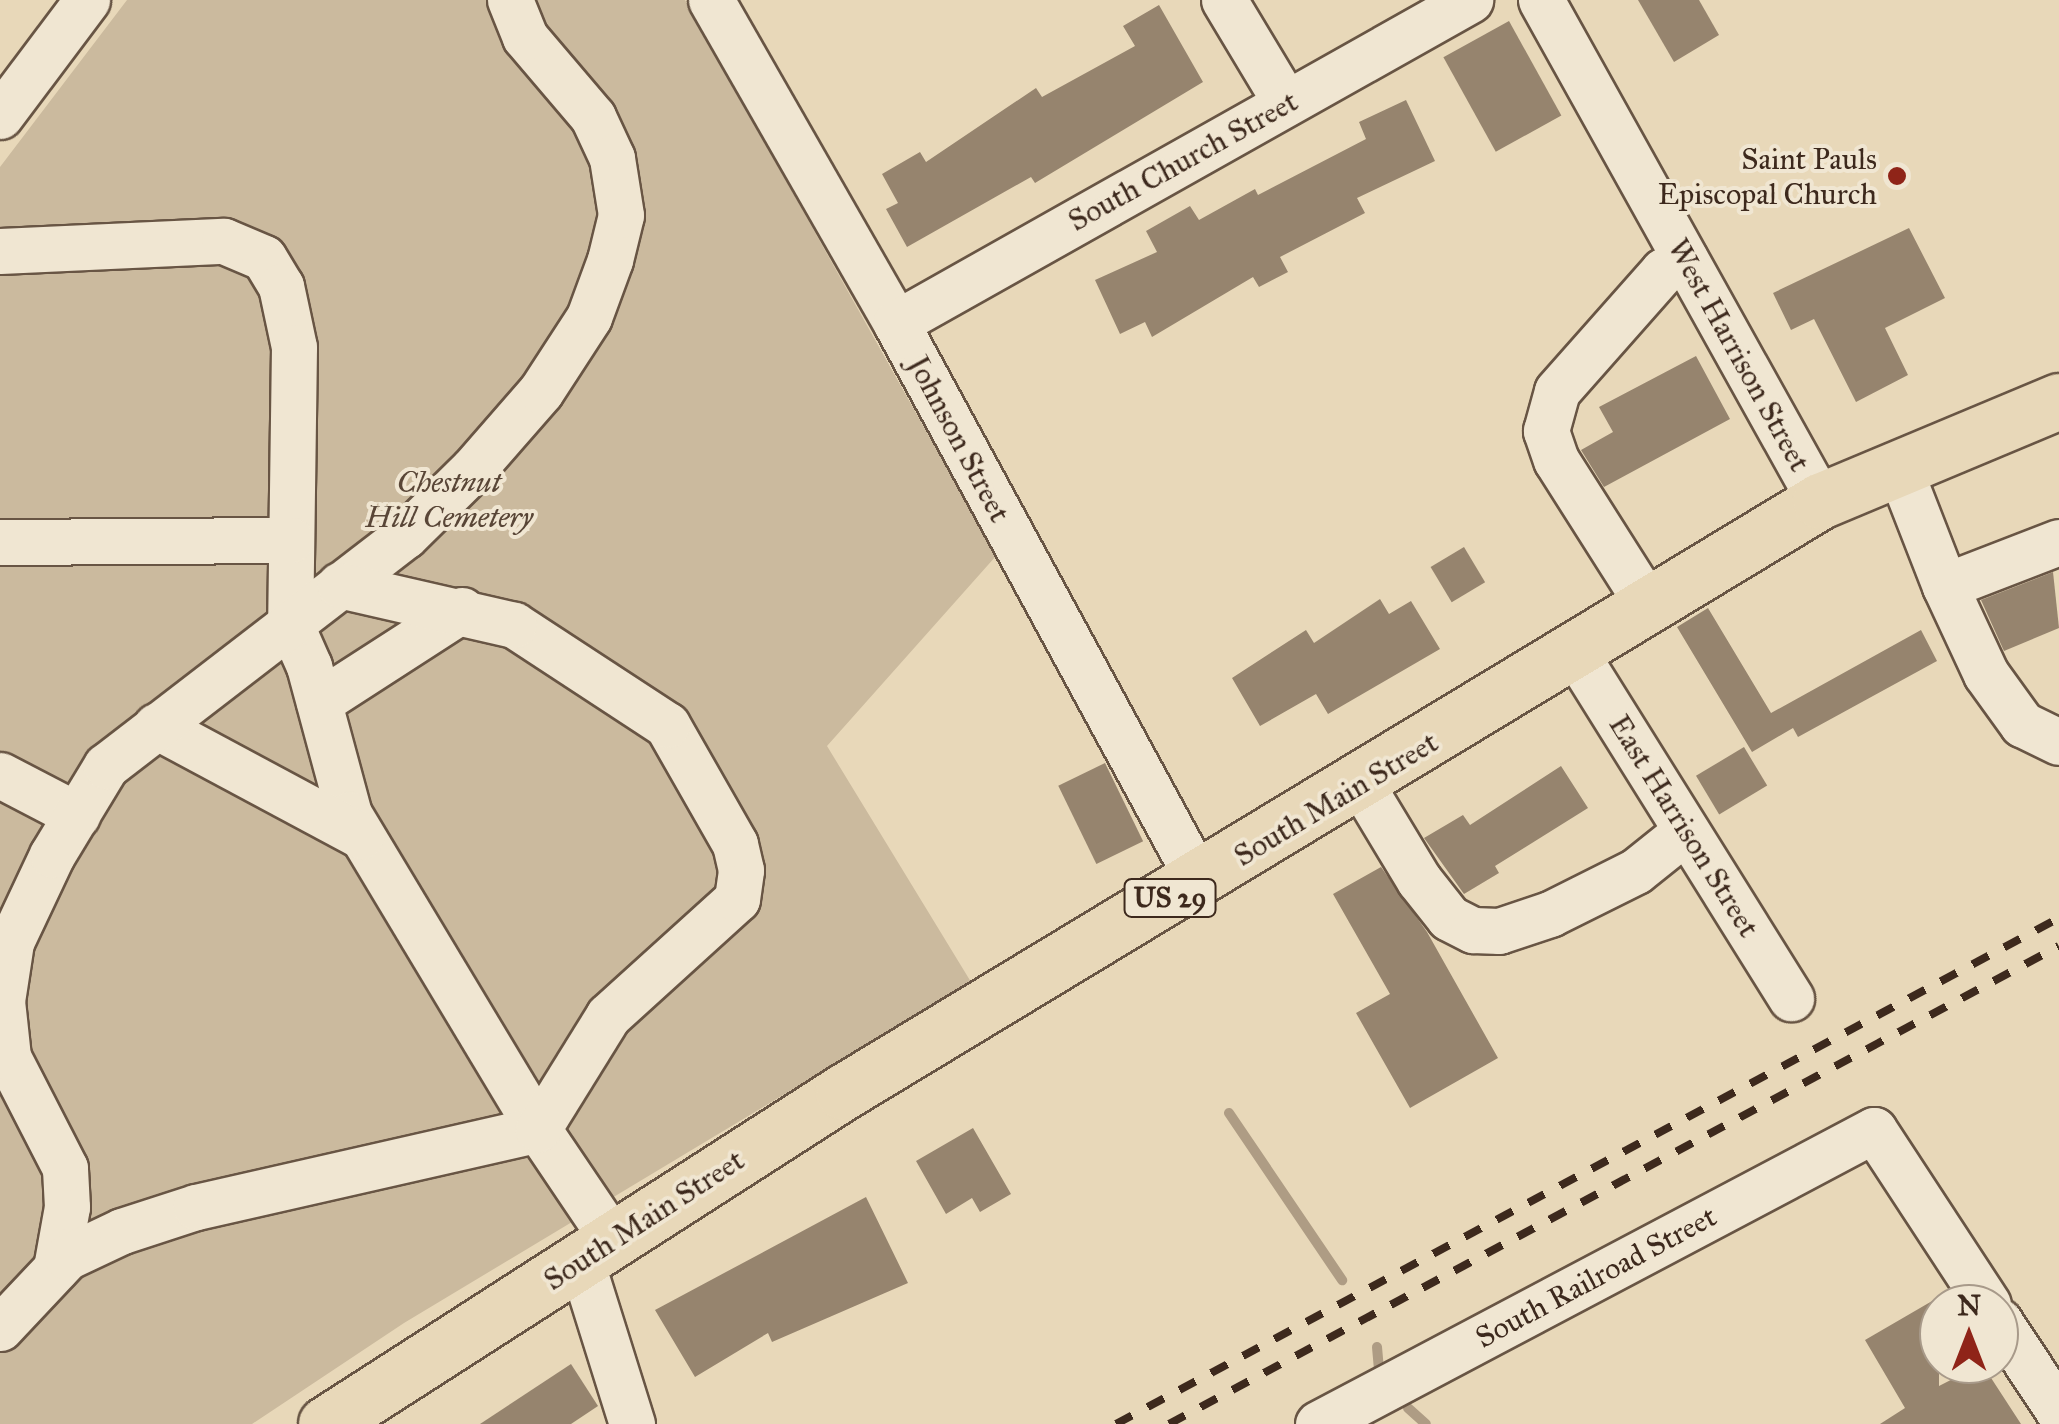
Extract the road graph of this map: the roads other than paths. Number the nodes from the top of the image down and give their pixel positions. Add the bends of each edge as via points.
1 (87, 0) edge
2 (711, 0) edge
3 (1224, 0) edge
4 (1470, 0) edge
5 (1541, 0) edge
6 (508, 6) edge
7 (1286, 103) junction
8 (0, 116) edge
9 (0, 251) edge
10 (1685, 259) junction
11 (896, 323) junction
12 (2059, 401) edge
13 (1898, 468) junction
14 (1820, 501) junction
15 (291, 540) junction
16 (0, 542) edge
17 (2059, 542) edge
18 (340, 585) junction
19 (1945, 586) junction
20 (1650, 608) junction
21 (462, 610) junction
22 (290, 623) junction
23 (1576, 654) junction
24 (319, 702) junction
25 (156, 726) junction
26 (2059, 742) edge
27 (0, 775) edge
28 (1361, 784) junction
29 (77, 814) junction
30 (1686, 831) junction
31 (361, 836) junction
32 (1199, 882) junction
33 (1791, 998) dead end
34 (4, 1058) edge
35 (538, 1129) junction
36 (597, 1251) junction
37 (56, 1268) junction
38 (1975, 1284) edge
39 (0, 1328) edge
40 (2019, 1351) edge
41 (2059, 1412) edge
42 (326, 1424) edge
43 (632, 1424) edge
44 (1318, 1424) edge

1 - 8 street
2 - 11 street, Johnson Street
3 - 7 street
4 - 7 street, South Church Street
5 - 10 street, West Harrison Street
6 - 18 street via 593,117 612,158 621,214 610,260 588,317 541,390 405,536
7 - 11 street, South Church Street
9 - 15 street via 224,241 264,258 281,286 294,347
10 - 14 street, West Harrison Street
10 - 20 street via 1644,290 1557,391 1546,431 1556,460
11 - 32 street, Johnson Street
12 - 13 main road, South Main Street / US 29
13 - 14 main road, South Main Street / US 29
13 - 19 street
14 - 20 main road, South Main Street / US 29
15 - 16 street
15 - 22 street
17 - 19 street
18 - 21 street
18 - 22 street
19 - 26 street via 1986,674 2022,724
20 - 23 main road, South Main Street / US 29
21 - 24 street
21 - 35 street via 514,625 667,725 735,844 741,870 737,899 608,1016
22 - 24 street
22 - 25 street
23 - 28 main road, South Main Street / US 29
23 - 30 street, East Harrison Street
24 - 31 street via 348,814
25 - 29 street via 106,766
25 - 31 street
27 - 29 street
28 - 30 street via 1419,880 1450,918 1473,930 1499,931 1550,914 1636,871
28 - 32 main road, South Main Street / US 29
29 - 34 street via 10,942
30 - 33 street, East Harrison Street
31 - 35 street
32 - 36 main road, South Main Street / US 29 via 843,1092
34 - 37 street via 65,1168 67,1207
35 - 36 street
35 - 37 street via 196,1207 122,1231
36 - 42 main road, South Main Street / US 29
36 - 43 street
37 - 39 street
38 - 44 street, South Railroad Street via 1874,1130
40 - 41 street

